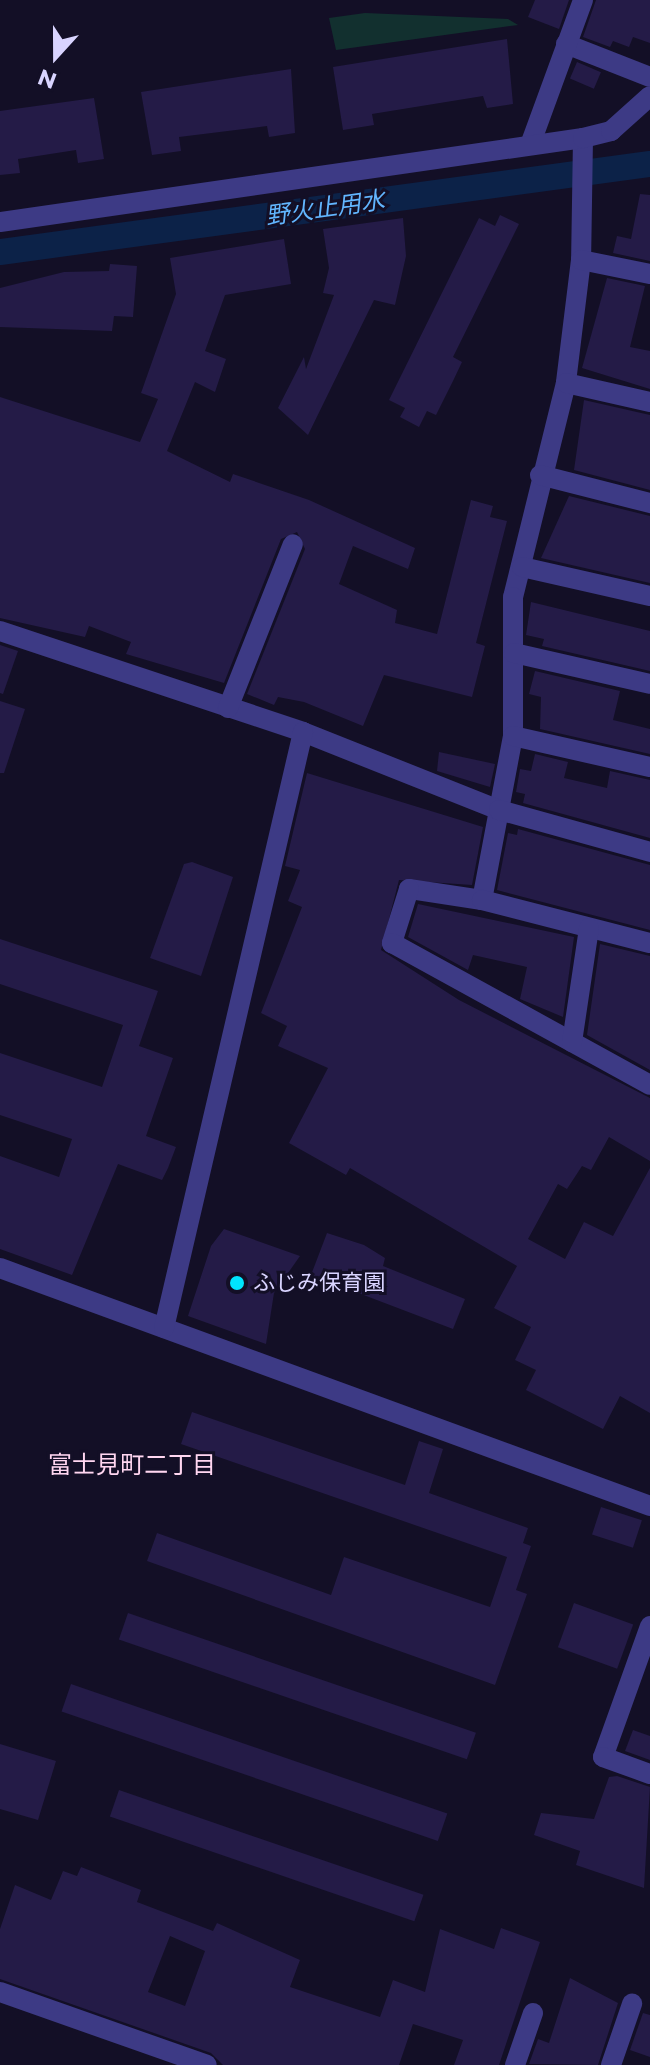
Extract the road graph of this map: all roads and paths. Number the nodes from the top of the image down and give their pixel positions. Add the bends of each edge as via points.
1 (583, 0) edge
2 (566, 44) junction
3 (650, 77) edge
4 (650, 96) edge
5 (583, 138) junction
6 (530, 145) junction
7 (0, 222) edge
8 (581, 260) junction
9 (650, 274) edge
10 (566, 383) junction
11 (650, 402) edge
12 (540, 475) junction
13 (650, 503) edge
14 (293, 544) dead end
15 (522, 567) junction
16 (650, 596) edge
17 (0, 631) edge
18 (514, 653) junction
19 (650, 684) edge
20 (228, 708) junction
21 (303, 732) junction
22 (513, 736) junction
23 (650, 767) edge
24 (499, 810) junction
25 (650, 852) edge
26 (482, 900) junction
27 (589, 928) junction
28 (650, 943) edge
29 (572, 1042) junction
30 (650, 1085) edge
31 (0, 1268) edge
32 (164, 1328) junction
33 (650, 1506) edge
34 (650, 1626) edge
35 (650, 1774) edge
36 (0, 1992) edge
37 (632, 2004) dead end
38 (533, 2013) dead end
39 (615, 2064) edge
40 (207, 2065) edge
41 (515, 2065) edge

1 - 2 street
2 - 3 street
2 - 6 street
4 - 5 street via 611,131
5 - 6 street
5 - 8 street
6 - 7 street
8 - 9 street
8 - 10 street
10 - 11 street
10 - 12 street
12 - 13 street
12 - 15 street
14 - 20 street
15 - 16 street
15 - 18 street via 510,613
17 - 20 street
18 - 19 street
18 - 22 street
20 - 21 street
21 - 24 street
21 - 32 street
22 - 23 street
22 - 24 street
24 - 25 street
24 - 26 street
26 - 27 street
26 - 29 street via 409,889 392,943
27 - 28 street
27 - 29 street
29 - 30 street
31 - 32 street
32 - 33 street
34 - 35 street via 603,1757
36 - 40 street
37 - 39 street
38 - 41 street

